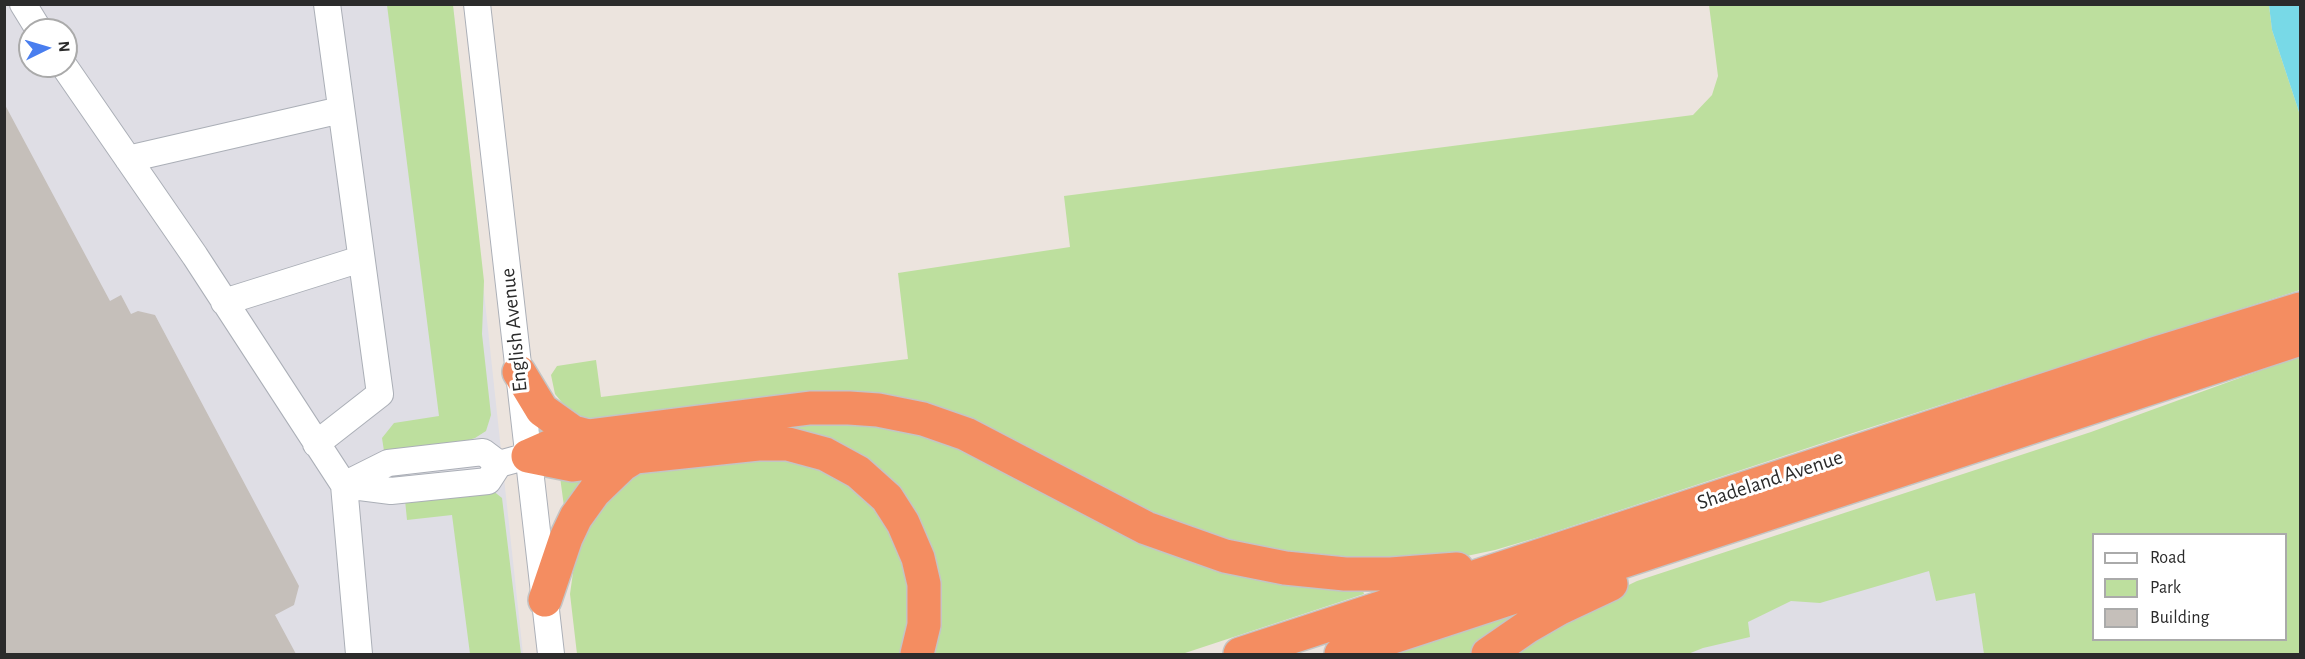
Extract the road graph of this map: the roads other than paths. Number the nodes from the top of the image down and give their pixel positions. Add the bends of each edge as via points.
1 (23, 4) edge
2 (327, 4) edge
3 (477, 4) edge
4 (32, 18) edge
5 (72, 78) edge
6 (341, 110) junction
7 (128, 159) junction
8 (361, 259) junction
9 (224, 302) junction
10 (2301, 309) edge
11 (2301, 339) edge
12 (519, 372) junction
13 (588, 436) junction
14 (316, 444) junction
15 (635, 457) junction
16 (513, 460) junction
17 (344, 485) junction
18 (1717, 531) junction
19 (1500, 568) junction
20 (545, 600) junction
21 (359, 654) edge
22 (551, 654) edge
23 (916, 654) edge
24 (1240, 654) edge
25 (1341, 654) edge
26 (1488, 654) edge

1 - 4 street
2 - 6 street
3 - 12 street, English Avenue
5 - 7 street
6 - 7 street
6 - 8 street
7 - 9 street
8 - 9 street
8 - 14 street via 380,394
9 - 14 street
10 - 19 highway, Shadeland Avenue
11 - 18 highway, Shadeland Avenue
12 - 13 highway via 542,410 573,432
12 - 16 street, English Avenue
13 - 16 highway via 562,441
13 - 19 highway via 810,408 894,412 966,434 1137,524 1225,556 1345,574
14 - 17 street
15 - 16 highway via 573,465
15 - 20 highway via 604,480 576,517
15 - 23 highway via 780,444 818,451 858,472 887,498 918,558 925,611
16 - 17 street via 483,452 388,463
16 - 20 street, English Avenue
17 - 21 street
18 - 25 highway, Shadeland Avenue
18 - 26 highway via 1560,608
19 - 24 highway, Shadeland Avenue
20 - 22 street, English Avenue

